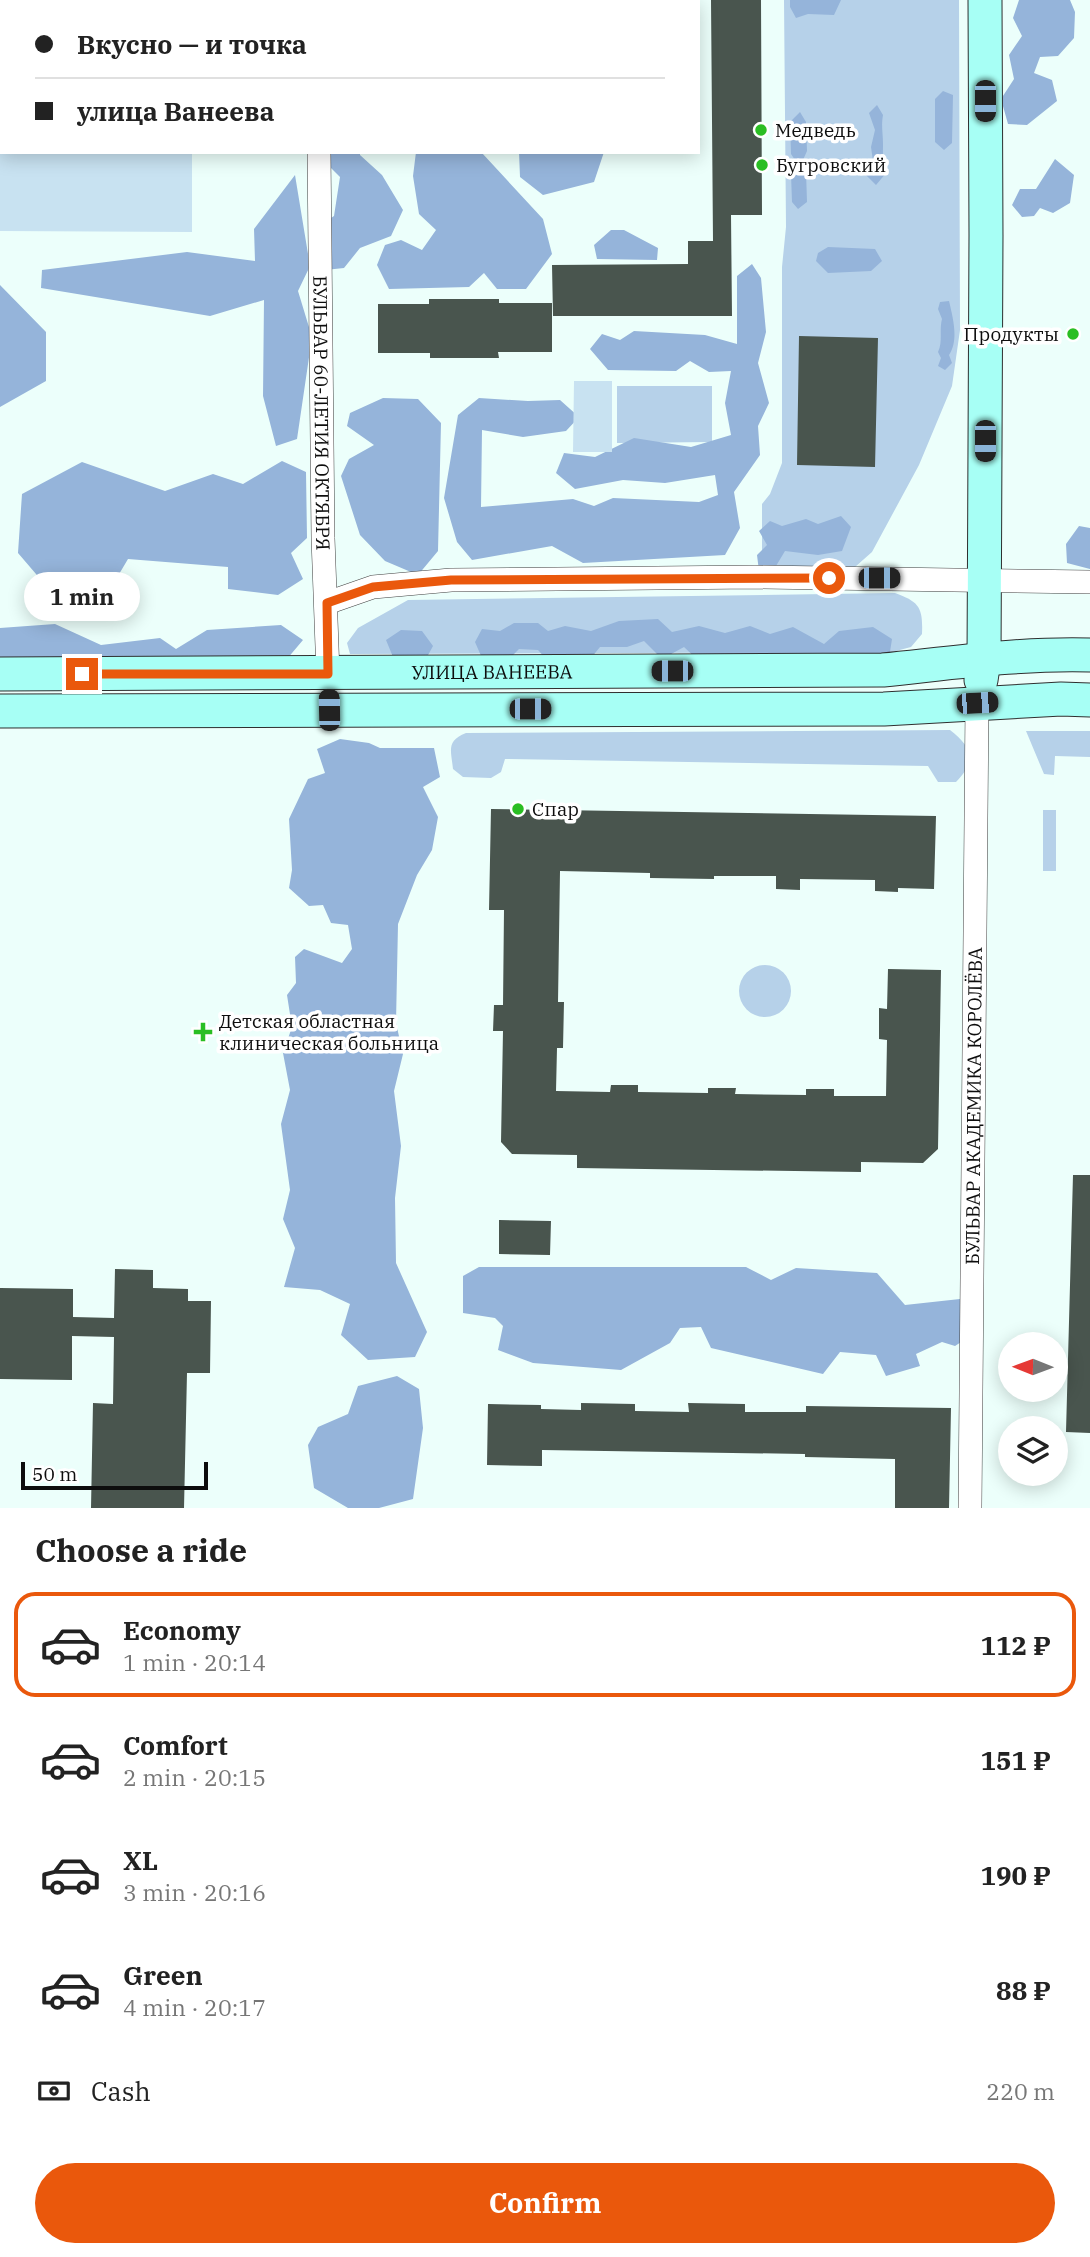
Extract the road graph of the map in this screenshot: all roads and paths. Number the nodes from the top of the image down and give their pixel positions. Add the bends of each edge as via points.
1 (985, 0) edge
2 (319, 154) edge
3 (984, 579) junction
4 (1090, 582) edge
5 (327, 603) junction
6 (1090, 655) edge
7 (984, 660) junction
8 (0, 674) edge
9 (328, 674) junction
10 (1090, 700) edge
11 (977, 703) junction
12 (329, 710) junction
13 (0, 711) edge
14 (970, 1508) edge

1 - 3 main road
2 - 5 street, БУЛЬВАР 60-ЛЕТИЯ ОКТЯБРЯ
3 - 4 street
3 - 5 street via 451,580 373,587
3 - 7 main road
5 - 9 street, БУЛЬВАР 60-ЛЕТИЯ ОКТЯБРЯ
6 - 7 main road, УЛИЦА ВАНЕЕВА
7 - 9 main road, УЛИЦА ВАНЕЕВА via 883,670
7 - 11 main road
8 - 9 main road, УЛИЦА ВАНЕЕВА
9 - 12 main road
10 - 11 main road, УЛИЦА ВАНЕЕВА
11 - 12 main road, УЛИЦА ВАНЕЕВА via 870,709
11 - 14 street, БУЛЬВАР АКАДЕМИКА КОРОЛЁВА
12 - 13 main road, УЛИЦА ВАНЕЕВА

